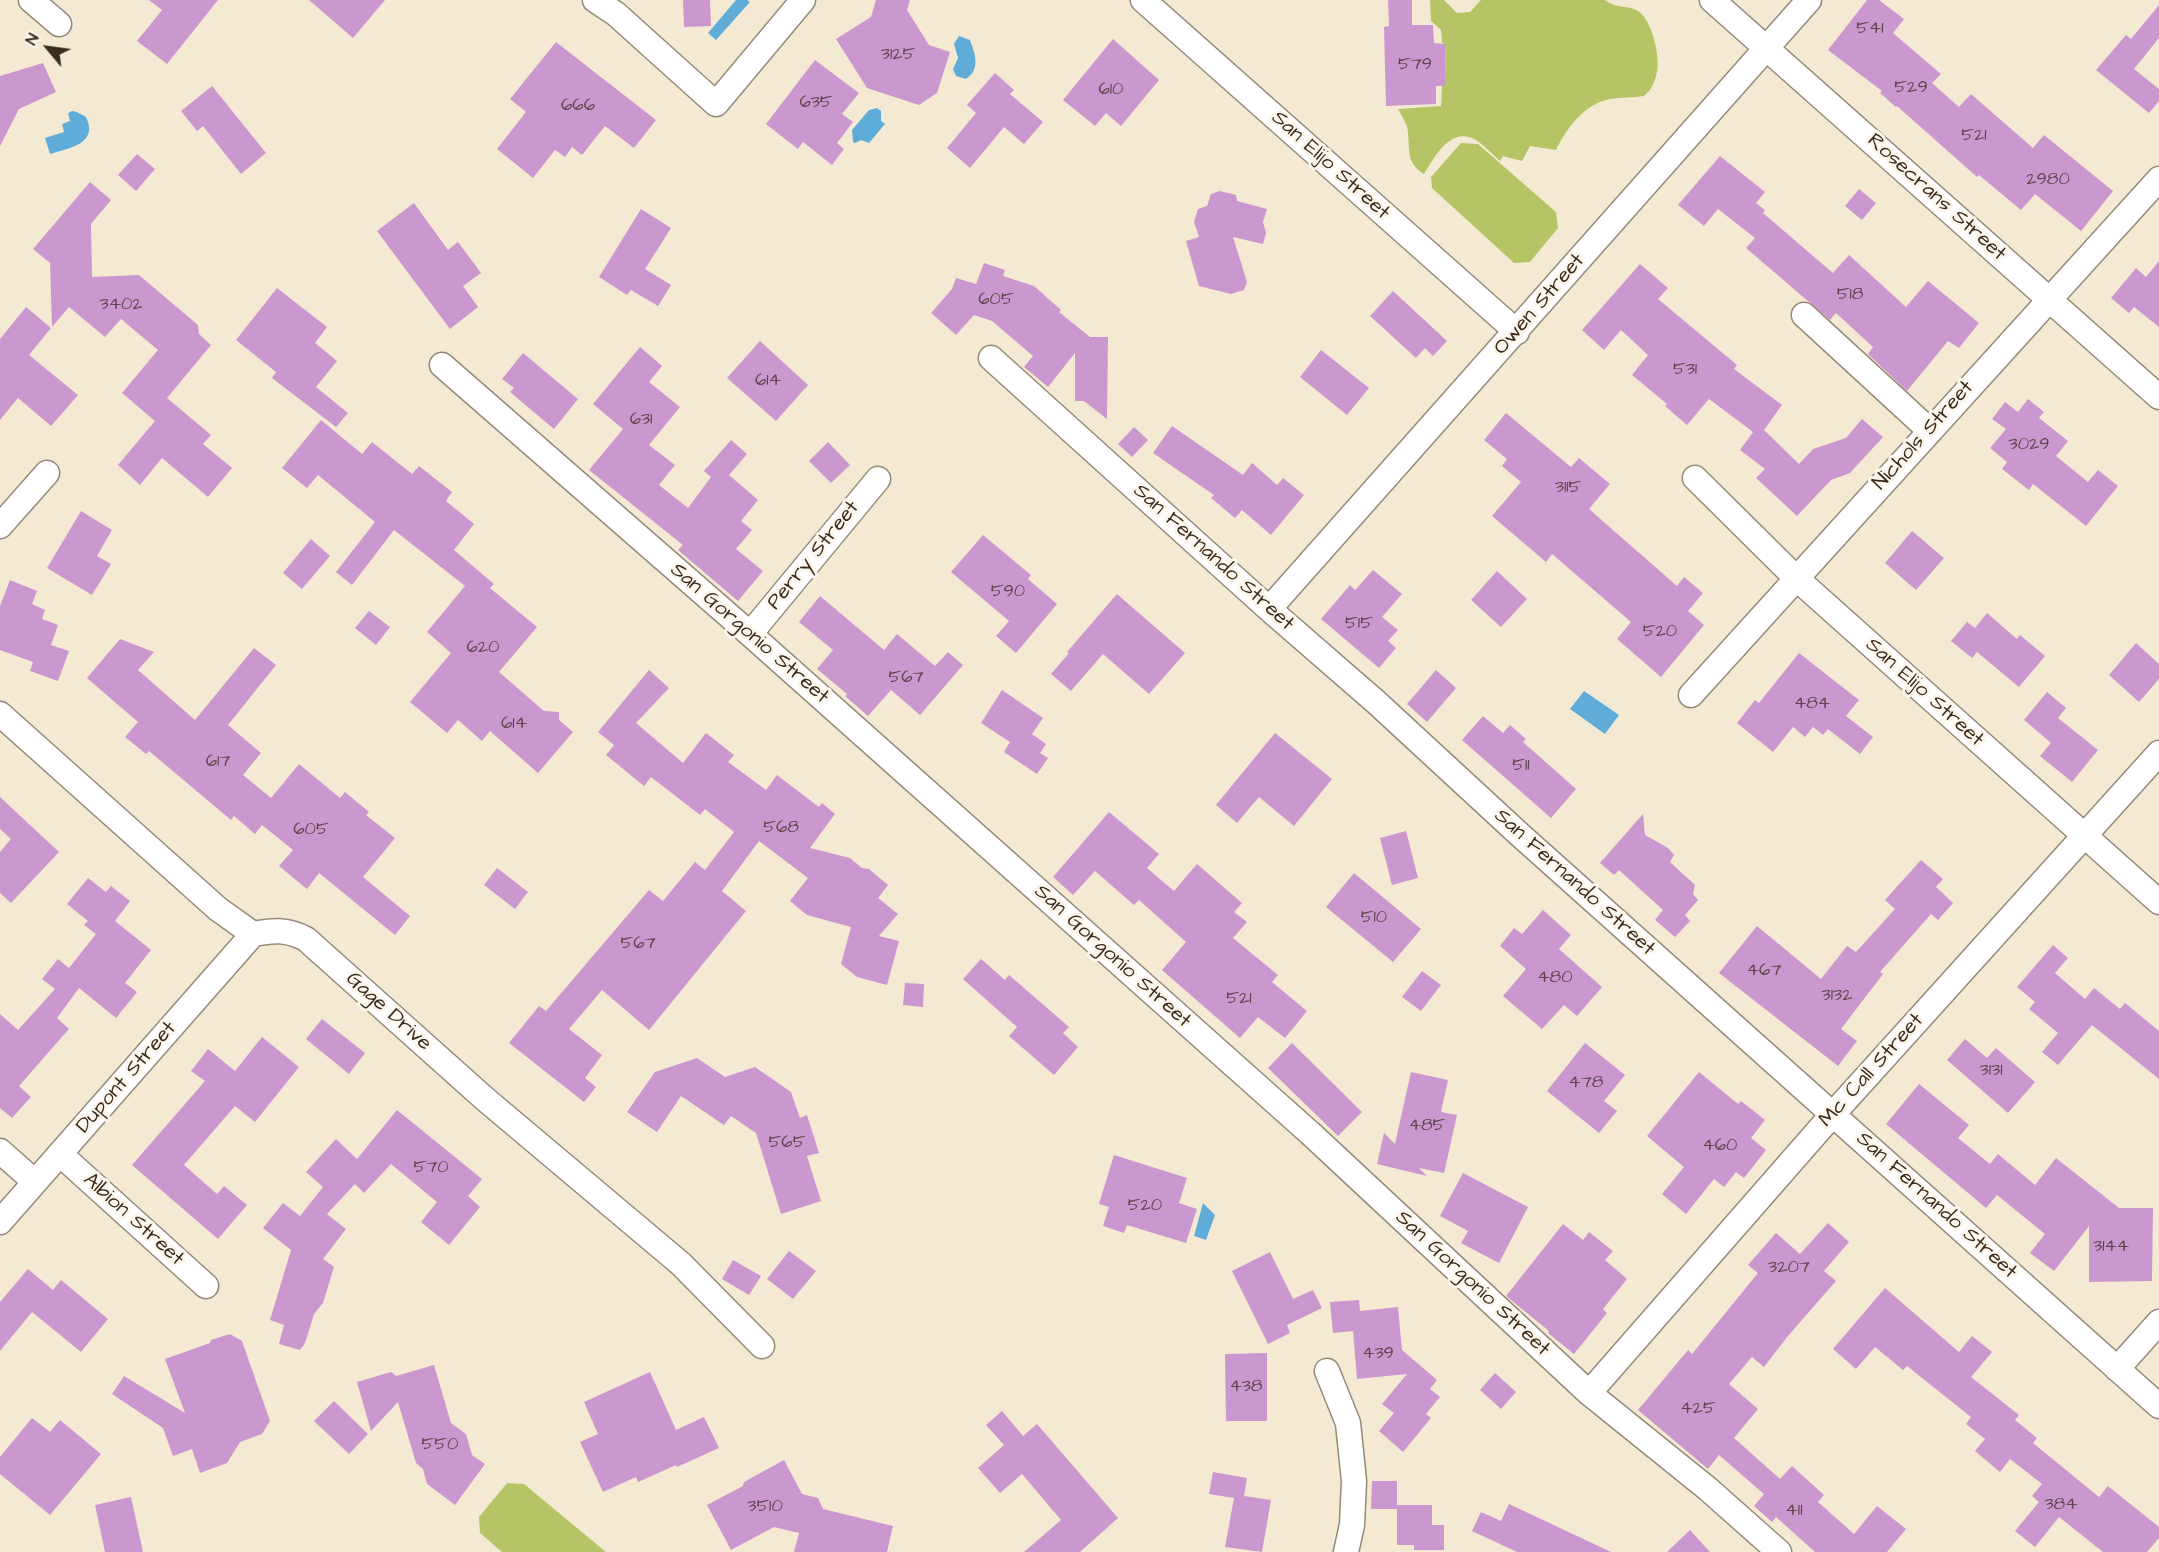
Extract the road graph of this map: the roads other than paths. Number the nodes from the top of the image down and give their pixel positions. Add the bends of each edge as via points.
1 (31, 0) edge
2 (595, 0) edge
3 (803, 0) edge
4 (1143, 0) edge
5 (1712, 0) edge
6 (1809, 0) edge
7 (58, 24) dead end
8 (1766, 48) junction
9 (2159, 178) edge
10 (2049, 298) junction
11 (1804, 315) dead end
12 (1517, 332) junction
13 (991, 358) dead end
14 (442, 364) dead end
15 (2159, 397) edge
16 (1929, 430) junction
17 (48, 473) dead end
18 (1695, 478) dead end
19 (878, 479) dead end
20 (0, 526) edge
21 (1796, 578) junction
22 (1269, 609) junction
23 (750, 634) junction
24 (1690, 695) dead end
25 (0, 714) edge
26 (2159, 753) edge
27 (2085, 837) junction
28 (2159, 902) edge
29 (254, 934) junction
30 (1833, 1114) junction
31 (0, 1151) edge
32 (60, 1154) junction
33 (35, 1182) junction
34 (0, 1222) edge
35 (206, 1286) dead end
36 (2159, 1322) edge
37 (762, 1346) dead end
38 (2118, 1369) junction
39 (1327, 1371) dead end
40 (1589, 1393) junction
41 (2159, 1406) edge
42 (1346, 1552) edge
43 (1779, 1552) edge

1 - 7 street
2 - 3 street via 616,14 716,104
4 - 12 street, San Elijo Street
5 - 8 street, Rosecrans Street
6 - 8 street, Owen Street
8 - 10 street, Rosecrans Street
8 - 12 street, Owen Street
9 - 10 street, Nichols Street
10 - 15 street, Rosecrans Street
10 - 16 street, Nichols Street
11 - 16 street
12 - 22 street, Owen Street
13 - 22 street, San Fernando Street
14 - 23 street, San Gorgonio Street
16 - 21 street, Nichols Street
17 - 20 street
18 - 21 street, San Elijo Street
19 - 23 street, Perry Street
21 - 24 street, Nichols Street
21 - 27 street, San Elijo Street
22 - 30 street, San Fernando Street
23 - 40 street, San Gorgonio Street via 1310,1133
25 - 29 street via 218,909
26 - 27 street, Mc Call Street
27 - 28 street, San Elijo Street
27 - 30 street, Mc Call Street
29 - 32 street, Dupont Street
29 - 37 street, Gage Drive via 275,929 306,939 485,1099 681,1264
30 - 38 street, San Fernando Street
30 - 40 street, Mc Call Street
31 - 33 street
32 - 33 street, Dupont Street
32 - 35 street, Albion Street
33 - 34 street, Dupont Street
36 - 38 street
38 - 41 street, San Fernando Street
39 - 42 street via 1348,1423 1354,1481
40 - 43 street, San Gorgonio Street

